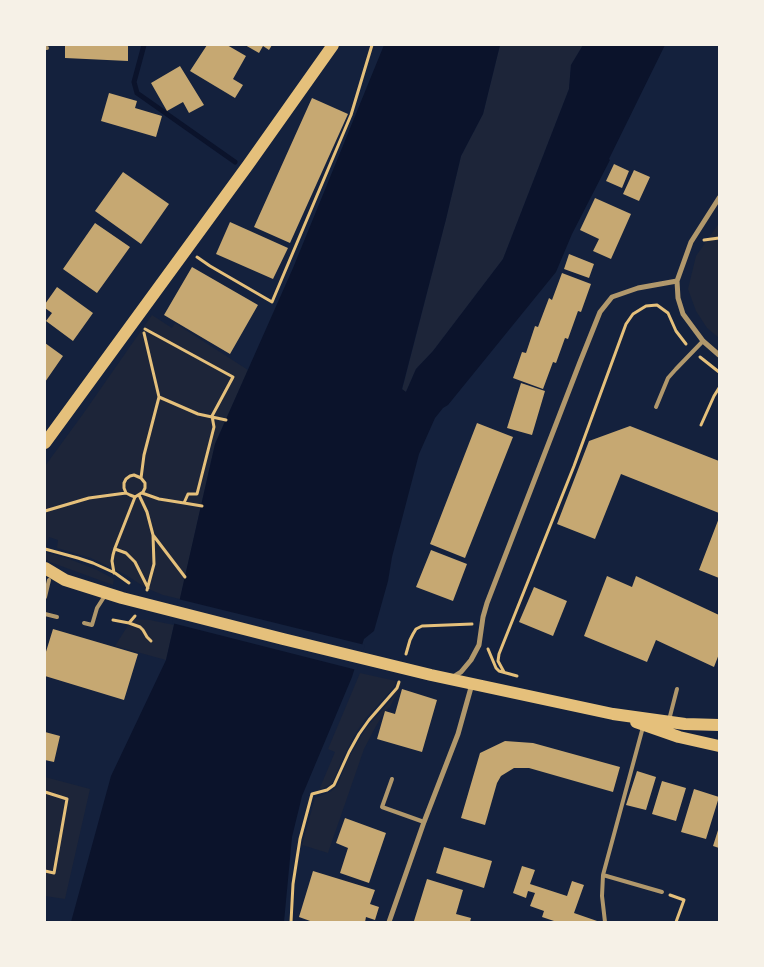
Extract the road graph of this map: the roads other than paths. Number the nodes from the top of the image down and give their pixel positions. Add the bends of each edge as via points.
1 (333, 45) edge
2 (719, 198) edge
3 (677, 281) junction
4 (703, 341) junction
5 (719, 355) edge
6 (656, 407) dead end
7 (45, 443) edge
8 (46, 575) edge
9 (107, 593) junction
10 (45, 597) edge
11 (45, 614) edge
12 (57, 617) dead end
13 (84, 623) dead end
14 (451, 679) junction
15 (472, 683) junction
16 (677, 689) dead end
17 (613, 714) junction
18 (668, 722) junction
19 (644, 725) junction
20 (719, 725) edge
21 (719, 746) edge
22 (392, 778) dead end
23 (424, 822) junction
24 (603, 875) junction
25 (662, 892) road end
26 (389, 922) edge
27 (605, 922) edge

1 - 7 main road
2 - 3 street via 691,242
3 - 4 street via 683,314
3 - 14 street via 638,288 612,297 600,312 487,603 479,645 471,660
4 - 5 street
4 - 6 lane via 668,378
8 - 9 main road
8 - 10 lane
9 - 13 lane via 97,608 92,625
9 - 14 main road
11 - 12 lane
14 - 15 main road
15 - 17 main road
15 - 23 street via 458,734
16 - 18 lane
17 - 18 main road
17 - 19 main road
18 - 20 main road
19 - 21 main road
19 - 24 lane
22 - 23 lane via 382,808
23 - 26 street
24 - 25 lane
24 - 27 lane

